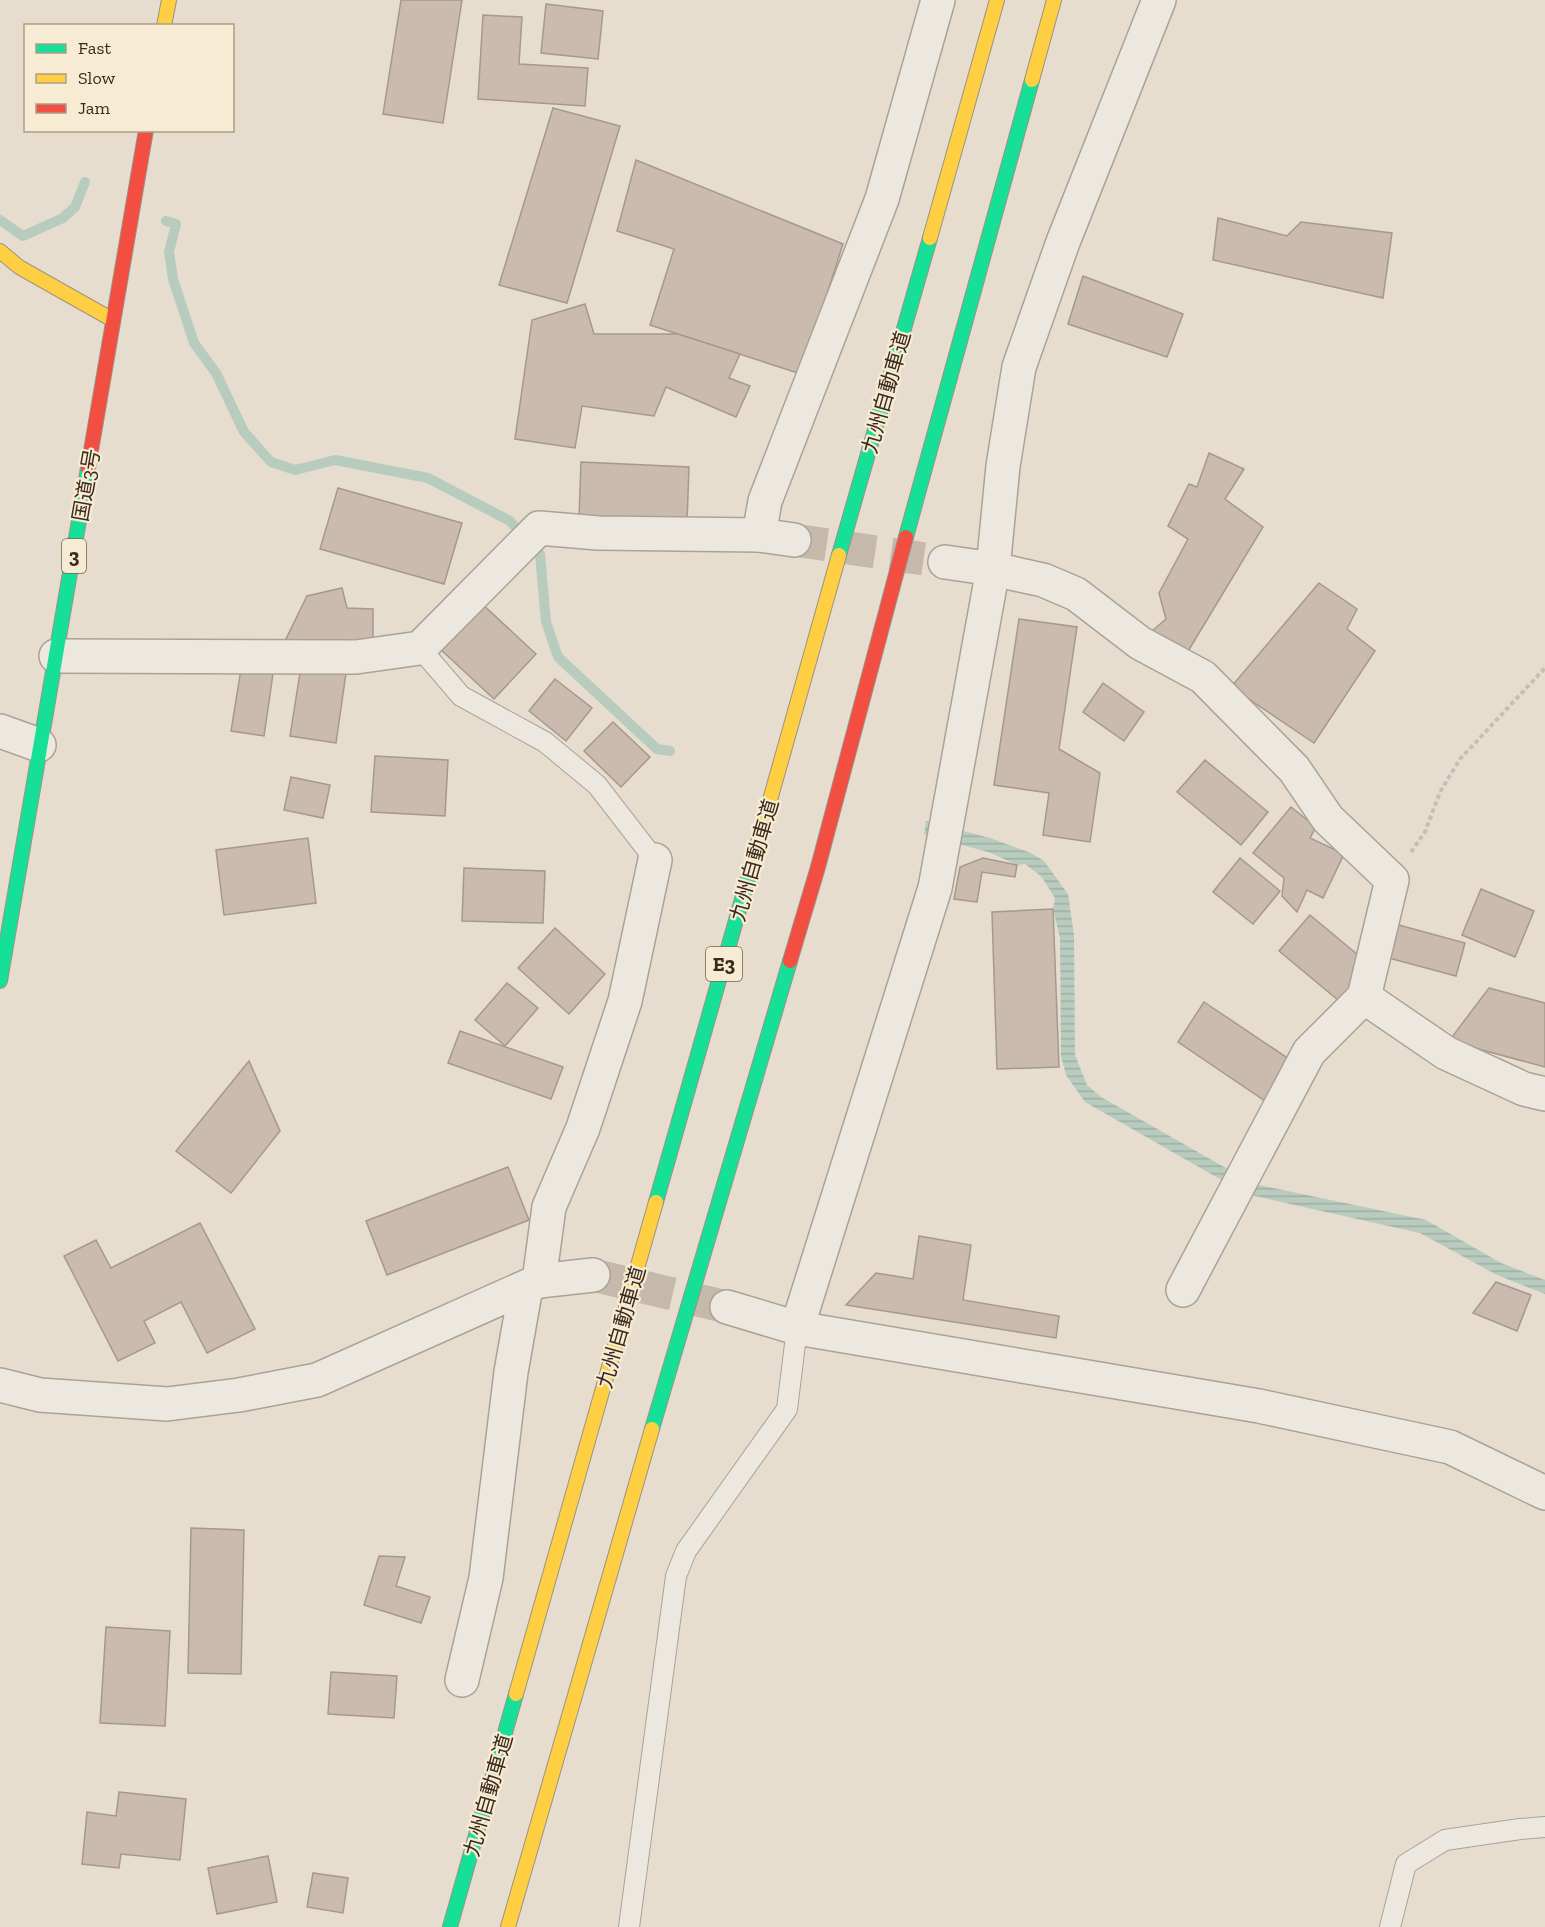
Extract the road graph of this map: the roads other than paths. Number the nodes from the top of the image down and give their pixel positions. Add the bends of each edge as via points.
1 (169, 0) edge
2 (938, 0) edge
3 (997, 0) edge
4 (1054, 0) edge
5 (1159, 0) edge
6 (164, 24) edge
7 (146, 132) edge
8 (0, 251) edge
9 (114, 320) junction
10 (759, 535) junction
11 (794, 540) tunnel mouth
12 (945, 562) tunnel mouth
13 (993, 569) junction
14 (420, 648) junction
15 (56, 657) junction
16 (0, 731) edge
17 (39, 745) junction
18 (655, 860) joint
19 (0, 981) edge
20 (1364, 997) junction
21 (1545, 1095) edge
22 (593, 1275) tunnel mouth
23 (532, 1284) junction
24 (1184, 1290) dead end
25 (727, 1307) tunnel mouth
26 (797, 1328) junction
27 (0, 1384) edge
28 (1545, 1493) edge
29 (462, 1680) dead end
30 (1545, 1827) edge
31 (450, 1927) edge
32 (508, 1927) edge
33 (629, 1927) edge
34 (1390, 1927) edge

1 - 6 main road
2 - 10 street via 882,199 765,501
3 - 31 main road, 九州自動車道 / E3
4 - 32 main road via 818,867
5 - 13 street via 1063,242 1019,367 1003,466
7 - 9 main road, 国道3号 / 3
8 - 9 main road via 19,267
9 - 15 main road, 国道3号 / 3
10 - 11 street
10 - 14 street via 598,533 529,539
12 - 13 street
13 - 20 street via 1043,580 1076,594 1140,643 1203,677 1294,769 1328,819 1392,880
13 - 26 street via 935,888
14 - 15 street via 356,657
14 - 18 lane via 460,696 544,742 597,785
15 - 17 main road, 国道3号 / 3
16 - 17 street
17 - 19 main road, 国道3号 / 3
18 - 23 street via 625,1001 583,1128 549,1207
20 - 21 street via 1446,1053
20 - 24 street via 1309,1052
22 - 23 street
23 - 27 street via 317,1380 239,1395 167,1404 40,1395
23 - 29 street via 511,1372 486,1578
25 - 26 street
26 - 28 street via 1259,1406 1450,1447
26 - 33 lane via 787,1409 686,1551 676,1576
30 - 34 lane via 1445,1840 1406,1864

